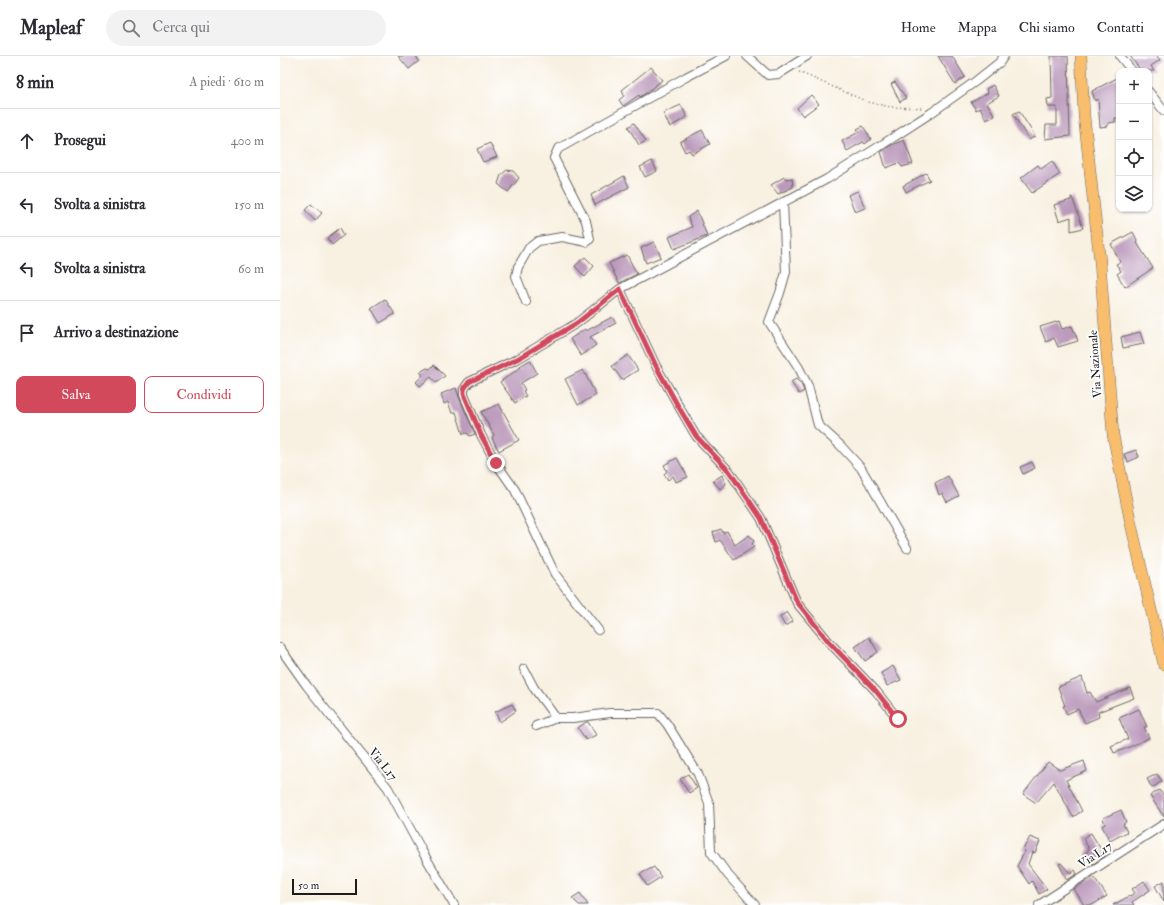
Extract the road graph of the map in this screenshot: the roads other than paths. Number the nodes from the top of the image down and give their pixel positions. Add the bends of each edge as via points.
1 (726, 56) edge
2 (747, 56) edge
3 (807, 56) edge
4 (1004, 56) edge
5 (1081, 56) edge
6 (1120, 56) edge
7 (1130, 68) edge
8 (1152, 96) edge
9 (1164, 111) edge
10 (783, 202) junction
11 (620, 289) junction
12 (526, 302) dead end
13 (907, 548) dead end
14 (598, 630) dead end
15 (280, 648) edge
16 (1164, 665) edge
17 (524, 669) dead end
18 (556, 718) junction
19 (898, 719) dead end
20 (536, 726) dead end
21 (1164, 824) edge
22 (454, 905) edge
23 (755, 905) edge
24 (1040, 905) edge

1 - 12 street via 558,149 554,158 586,221 590,239 587,242 562,237 538,241 529,248 516,276
2 - 3 street via 768,76 779,74
4 - 10 street via 976,81 931,113 827,179
5 - 16 main road, Via Nazionale via 1084,116 1100,262 1113,435
6 - 7 street
8 - 9 street
10 - 11 street
10 - 13 street via 786,272 769,322 808,386 818,425 861,468
11 - 14 street via 577,323 519,358 469,382 464,389 481,435 515,490 555,574
11 - 19 street via 656,366 696,436 729,471 761,518 797,602
15 - 22 street, Via L17 via 388,788
17 - 18 street via 534,688
18 - 20 street
18 - 23 street via 610,713 658,713 668,724 698,774 709,803 711,852
21 - 24 street, Via L17

